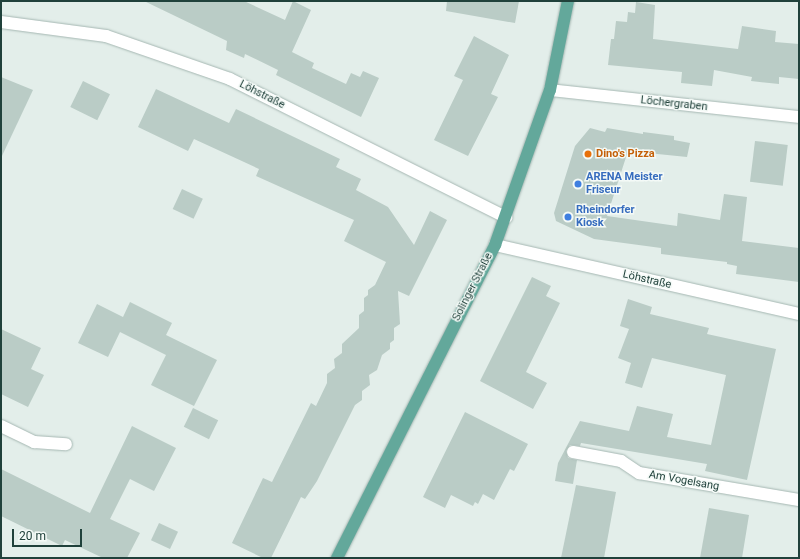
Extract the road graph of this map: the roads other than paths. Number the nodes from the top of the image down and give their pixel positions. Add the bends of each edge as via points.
1 (568, 1) edge
2 (1, 22) edge
3 (550, 90) junction
4 (799, 117) edge
5 (506, 217) junction
6 (494, 245) junction
7 (799, 314) edge
8 (1, 426) edge
9 (66, 444) dead end
10 (573, 452) dead end
11 (799, 500) edge
12 (337, 558) edge

1 - 3 main road, Solinger Straße
2 - 5 street, Löhstraße via 106,36 230,79
3 - 4 street, Löchergraben
3 - 5 main road, Solinger Straße
5 - 6 main road, Solinger Straße
6 - 7 street, Löhstraße
6 - 12 main road, Solinger Straße
8 - 9 street via 34,442
10 - 11 street, Am Vogelsang via 621,461 639,473

